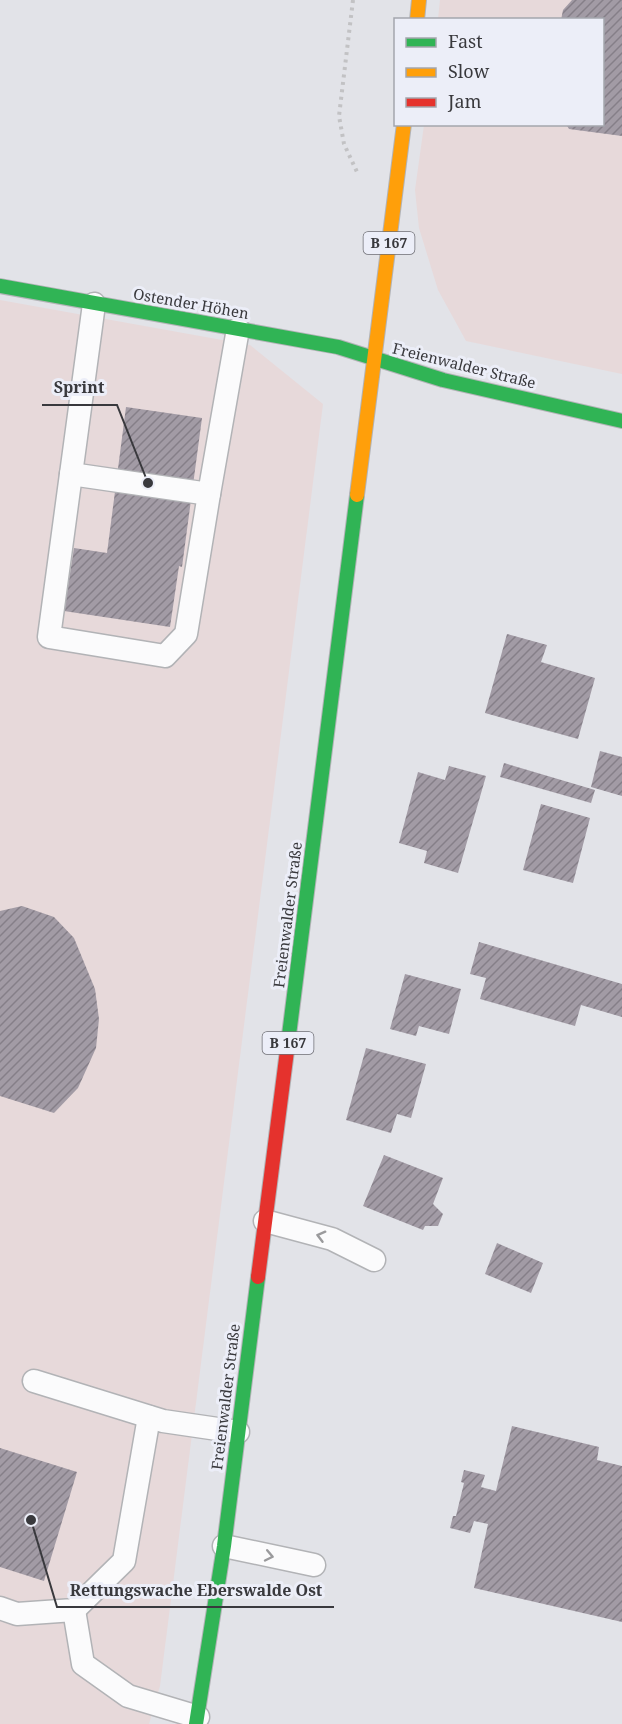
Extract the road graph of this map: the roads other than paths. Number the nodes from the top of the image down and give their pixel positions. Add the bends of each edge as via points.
1 (419, 0) edge
2 (417, 18) edge
3 (404, 126) edge
4 (0, 286) edge
5 (94, 304) junction
6 (238, 329) junction
7 (375, 361) junction
8 (622, 421) edge
9 (71, 474) junction
10 (210, 495) junction
11 (265, 1221) junction
12 (374, 1260) dead end
13 (34, 1381) dead end
14 (148, 1417) junction
15 (238, 1432) junction
16 (224, 1546) junction
17 (314, 1565) dead end
18 (0, 1608) edge
19 (74, 1610) junction
20 (197, 1721) edge

1 - 2 main road
3 - 7 main road, B 167
4 - 5 main road, Ostender Höhen
5 - 6 main road, Ostender Höhen
5 - 9 lane
6 - 7 main road, Ostender Höhen via 338,347
6 - 10 lane
7 - 8 main road, Freienwalder Straße
7 - 11 main road, Freienwalder Straße / B 167
9 - 10 lane
9 - 10 lane via 49,637 165,656 186,634
12 -> 11 lane via 332,1239
11 - 15 main road, Freienwalder Straße / B 167
13 - 14 lane
14 - 15 lane
14 - 19 lane via 124,1560
15 - 16 main road, Freienwalder Straße / B 167
16 -> 17 lane
16 - 20 main road, Freienwalder Straße / B 167
18 - 19 lane via 17,1614
19 - 20 lane via 83,1664 128,1696

